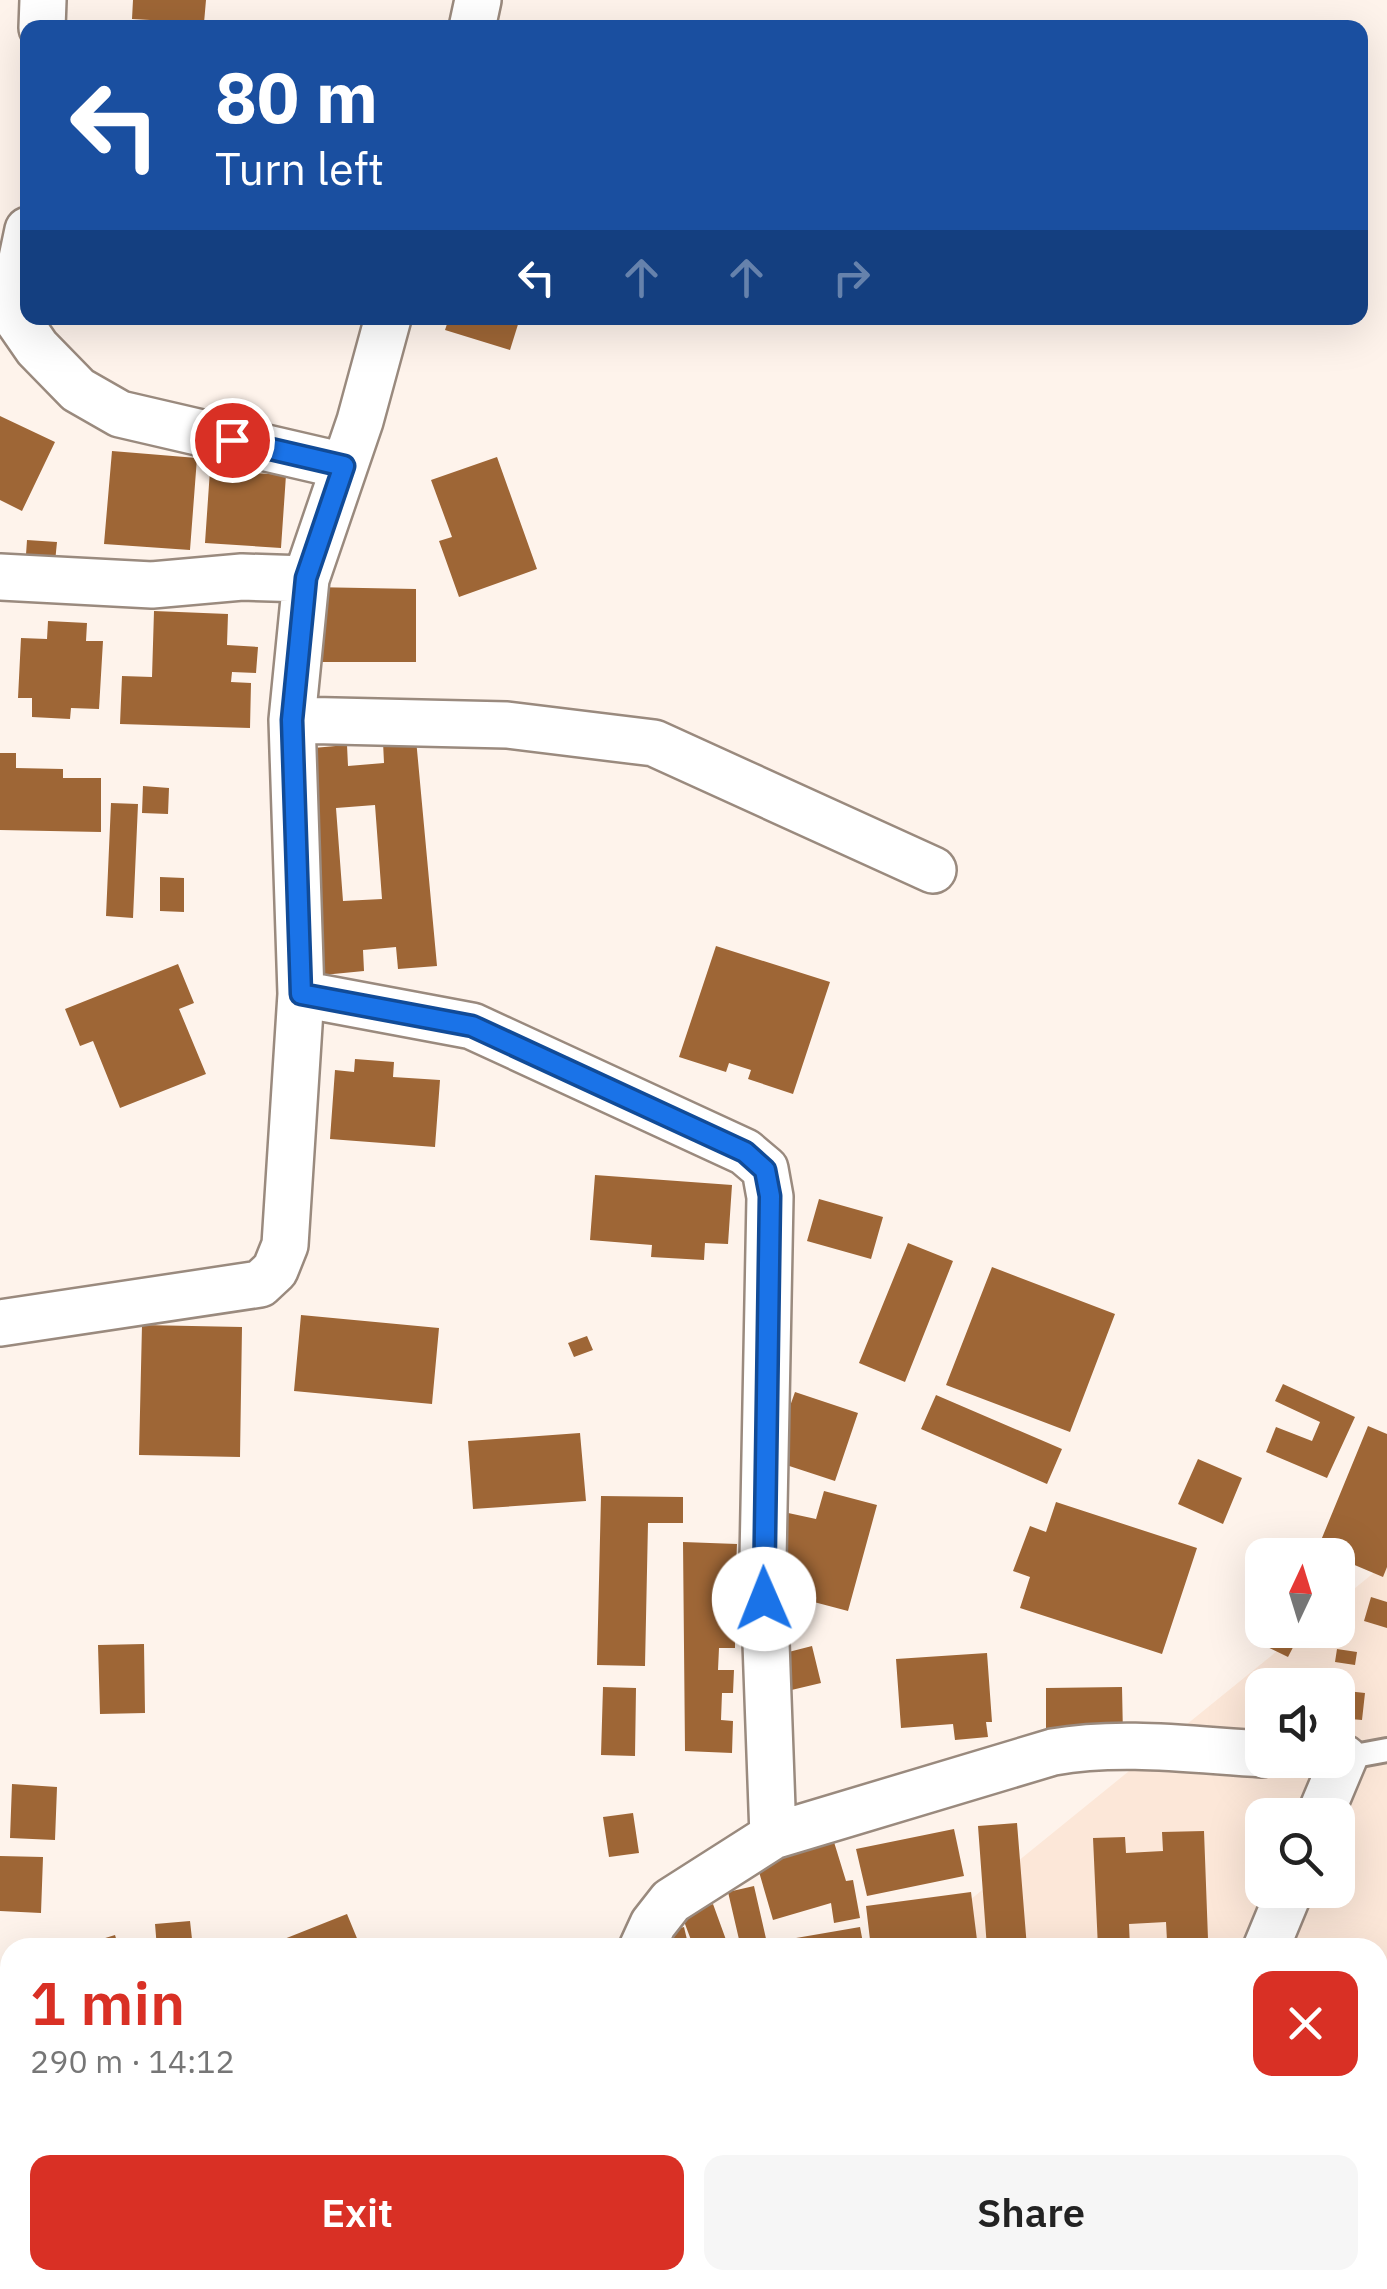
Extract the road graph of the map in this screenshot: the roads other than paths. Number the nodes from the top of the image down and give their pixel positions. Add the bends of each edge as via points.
1 (20, 268) edge
2 (20, 325) edge
3 (20, 325) edge
4 (386, 325) edge
5 (344, 466) junction
6 (0, 577) edge
7 (306, 578) junction
8 (292, 720) junction
9 (934, 870) dead end
10 (301, 994) junction
11 (0, 1323) edge
12 (1245, 1753) edge
13 (1356, 1755) edge
14 (1330, 1798) edge
15 (773, 1836) junction
16 (1283, 1908) edge
17 (647, 1938) edge
18 (1270, 1938) edge

1 - 3 street
2 - 5 street via 78,390 120,414
4 - 5 street
5 - 7 street
6 - 7 street via 152,585
7 - 8 street
8 - 9 street via 507,724 654,743
8 - 10 street
10 - 11 street via 285,1245 275,1270 246,1287
10 - 15 street via 472,1026 745,1152 765,1170 770,1196 762,1560
12 - 15 street via 1123,1746 1053,1752
13 - 14 street
15 - 17 street via 671,1901
16 - 18 street

